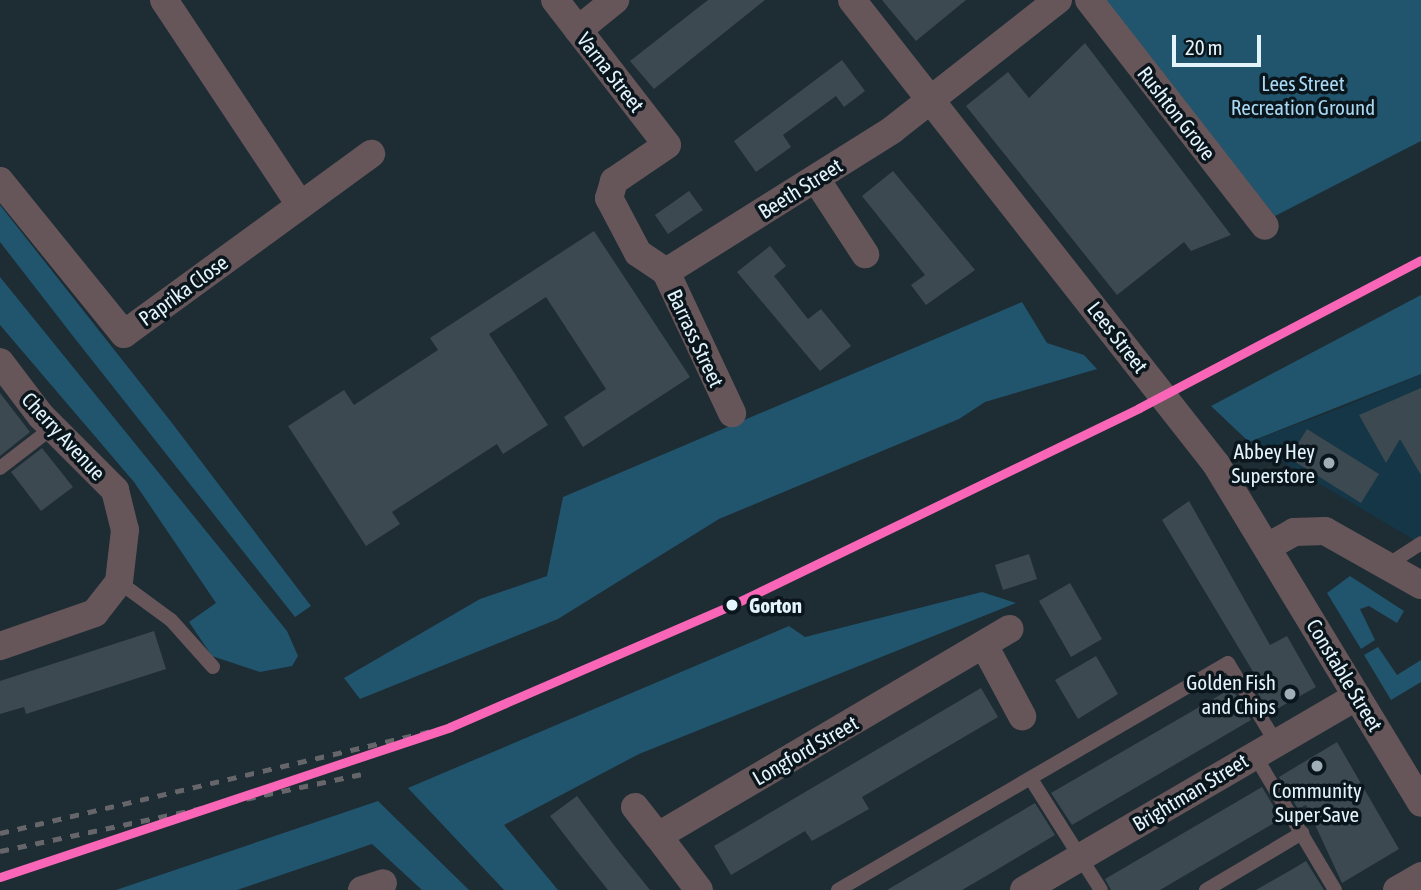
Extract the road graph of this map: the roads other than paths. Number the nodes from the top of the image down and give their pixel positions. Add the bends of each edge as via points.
1 (164, 0) edge
2 (555, 0) edge
3 (615, 0) edge
4 (852, 0) edge
5 (1058, 0) edge
6 (1089, 0) edge
7 (578, 30) junction
8 (932, 100) junction
9 (667, 145) joint
10 (371, 155) dead end
11 (816, 179) junction
12 (0, 181) edge
13 (300, 205) junction
14 (1265, 226) dead end
15 (865, 254) dead end
16 (666, 272) junction
17 (0, 362) edge
18 (732, 413) dead end
19 (52, 428) junction
20 (0, 468) edge
21 (1421, 543) edge
22 (1269, 546) junction
23 (1389, 564) junction
24 (119, 582) junction
25 (1421, 585) edge
26 (1010, 629) dead end
27 (984, 645) junction
28 (0, 646) edge
29 (213, 667) dead end
30 (1357, 695) junction
31 (1022, 716) dead end
32 (1264, 747) junction
33 (1031, 779) junction
34 (1421, 803) edge
35 (635, 807) dead end
36 (1302, 833) junction
37 (658, 836) junction
38 (1079, 858) junction
39 (1421, 876) edge
40 (699, 890) edge
41 (838, 890) edge
42 (1024, 890) edge
43 (1101, 890) edge
44 (1206, 890) edge
45 (1335, 890) edge
46 (1397, 890) edge

1 - 13 street
2 - 7 street, Varna Street
3 - 7 street
4 - 8 street, Lees Street
5 - 8 street, Beeth Street
6 - 14 street, Rushton Grove
7 - 9 street, Varna Street
8 - 11 street, Beeth Street
8 - 22 street, Lees Street via 1216,464
9 - 16 street, Barrass Street via 614,181 609,198 638,253
10 - 13 street, Paprika Close
11 - 15 street
11 - 16 street, Beeth Street
12 - 13 street, Paprika Close via 124,334
16 - 18 street, Barrass Street
17 - 19 street, Cherry Avenue
19 - 20 lane
19 - 24 street, Cherry Avenue via 115,490 125,530
21 - 23 lane
22 - 23 street via 1310,528
22 - 30 street, Constable Street
23 - 25 street
24 - 28 street via 95,613
24 - 29 lane via 171,620
26 - 27 street, Longford Street
27 - 31 street
27 - 37 street, Longford Street
30 - 32 street, Brightman Street
30 - 34 street, Constable Street
32 - 33 lane via 1228,663
32 - 36 lane
32 - 38 street, Brightman Street
33 - 38 lane
33 - 41 lane
35 - 37 street
36 - 44 lane
36 - 45 lane
37 - 40 street
38 - 42 street, Brightman Street
38 - 43 lane
39 - 46 street

